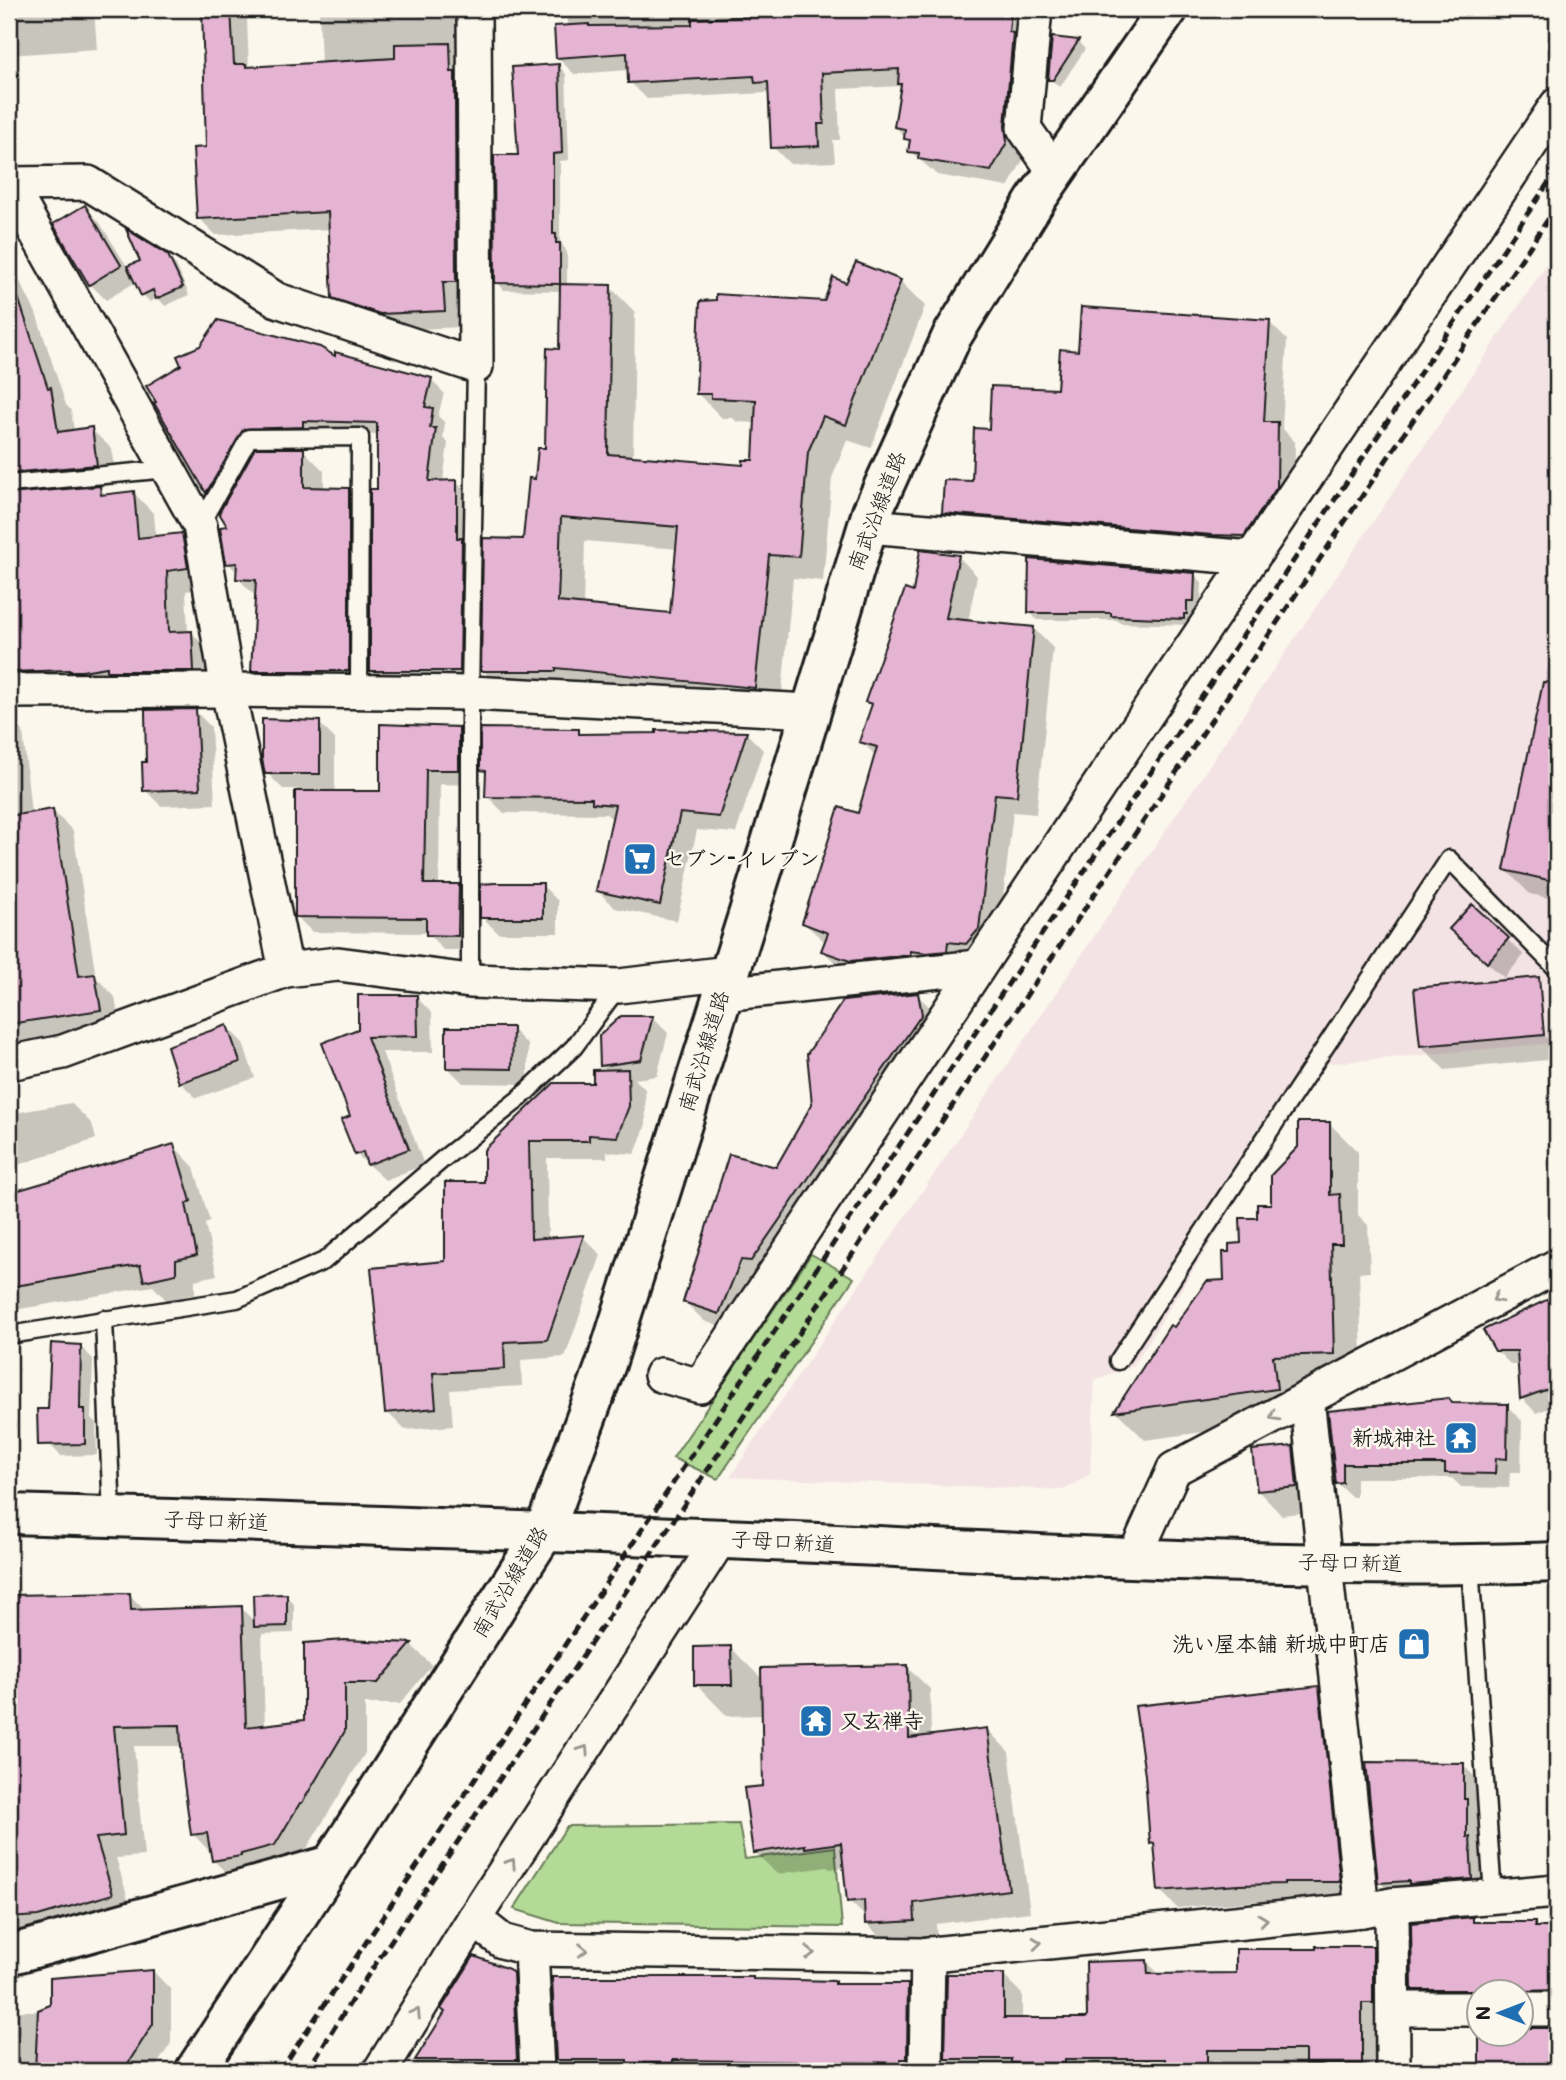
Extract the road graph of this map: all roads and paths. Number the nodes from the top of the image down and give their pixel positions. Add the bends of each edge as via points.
1 (474, 9) edge
2 (1035, 9) edge
3 (1168, 9) edge
4 (1557, 105) edge
5 (1055, 172) junction
6 (9, 184) edge
7 (475, 366) junction
8 (168, 469) junction
9 (9, 484) edge
10 (200, 526) junction
11 (868, 526) junction
12 (1252, 558) junction
13 (228, 690) junction
14 (9, 691) edge
15 (359, 693) junction
16 (470, 693) junction
17 (810, 711) junction
18 (978, 967) junction
19 (1557, 969) edge
20 (286, 970) junction
21 (470, 981) junction
22 (725, 984) junction
23 (619, 986) junction
24 (9, 1062) edge
25 (1557, 1266) edge
26 (104, 1319) junction
27 (9, 1335) edge
28 (1118, 1360) dead end
29 (660, 1374) dead end
30 (1307, 1398) junction
31 (9, 1514) edge
32 (112, 1517) junction
33 (544, 1532) junction
34 (720, 1539) junction
35 (1134, 1558) junction
36 (1557, 1562) edge
37 (1324, 1564) junction
38 (1470, 1565) junction
39 (331, 1865) junction
40 (1557, 1891) edge
41 (1493, 1896) junction
42 (1377, 1907) junction
43 (474, 1919) junction
44 (531, 1949) junction
45 (928, 1954) junction
46 (9, 1955) edge
47 (1393, 2009) junction
48 (1464, 2009) edge
49 (1534, 2009) edge
50 (1557, 2009) edge
51 (195, 2071) edge
52 (380, 2071) edge
53 (537, 2071) edge
54 (926, 2071) edge
55 (1393, 2071) edge

1 - 7 street
2 - 5 street via 1024,128
3 - 5 street, 南武沿線道路
4 - 12 street
5 - 11 street, 南武沿線道路 via 952,336
6 - 7 street via 88,183 277,300
6 - 8 street
7 - 16 lane
8 - 9 lane
8 - 10 street
10 - 13 street
10 - 15 lane via 249,438 360,437
11 - 12 street
11 - 17 street, 南武沿線道路
12 - 18 street
13 - 14 street
13 - 15 street
13 - 20 street
15 - 16 street
16 - 17 street
16 - 21 lane
17 - 22 street, 南武沿線道路
18 - 22 street
18 - 29 street via 700,1386
19 - 28 lane via 1449,859
20 - 21 street via 338,964
20 - 24 street via 63,1052
21 - 23 street
22 - 23 street
22 - 33 street, 南武沿線道路 via 606,1364
23 - 26 lane via 574,1047 519,1099 324,1261 237,1299
25 -> 30 street
26 - 27 lane
26 - 32 lane
30 -> 35 street via 1174,1469
30 - 37 street
31 - 32 street, 子母口新道
32 - 33 street, 子母口新道
33 - 34 street, 子母口新道
33 - 39 street, 南武沿線道路
34 - 35 street, 子母口新道
43 -> 34 street
35 - 37 street, 子母口新道
36 - 38 street, 子母口新道
37 - 38 street, 子母口新道
37 - 42 street
38 - 41 lane
39 - 46 street
39 - 51 street, 南武沿線道路
40 - 41 street
41 - 42 street
45 -> 42 street
42 - 47 street
43 - 44 street via 502,1941
52 -> 43 street
44 -> 45 street
44 - 53 street
45 - 54 street
47 - 48 street
47 - 55 street
49 - 50 street

